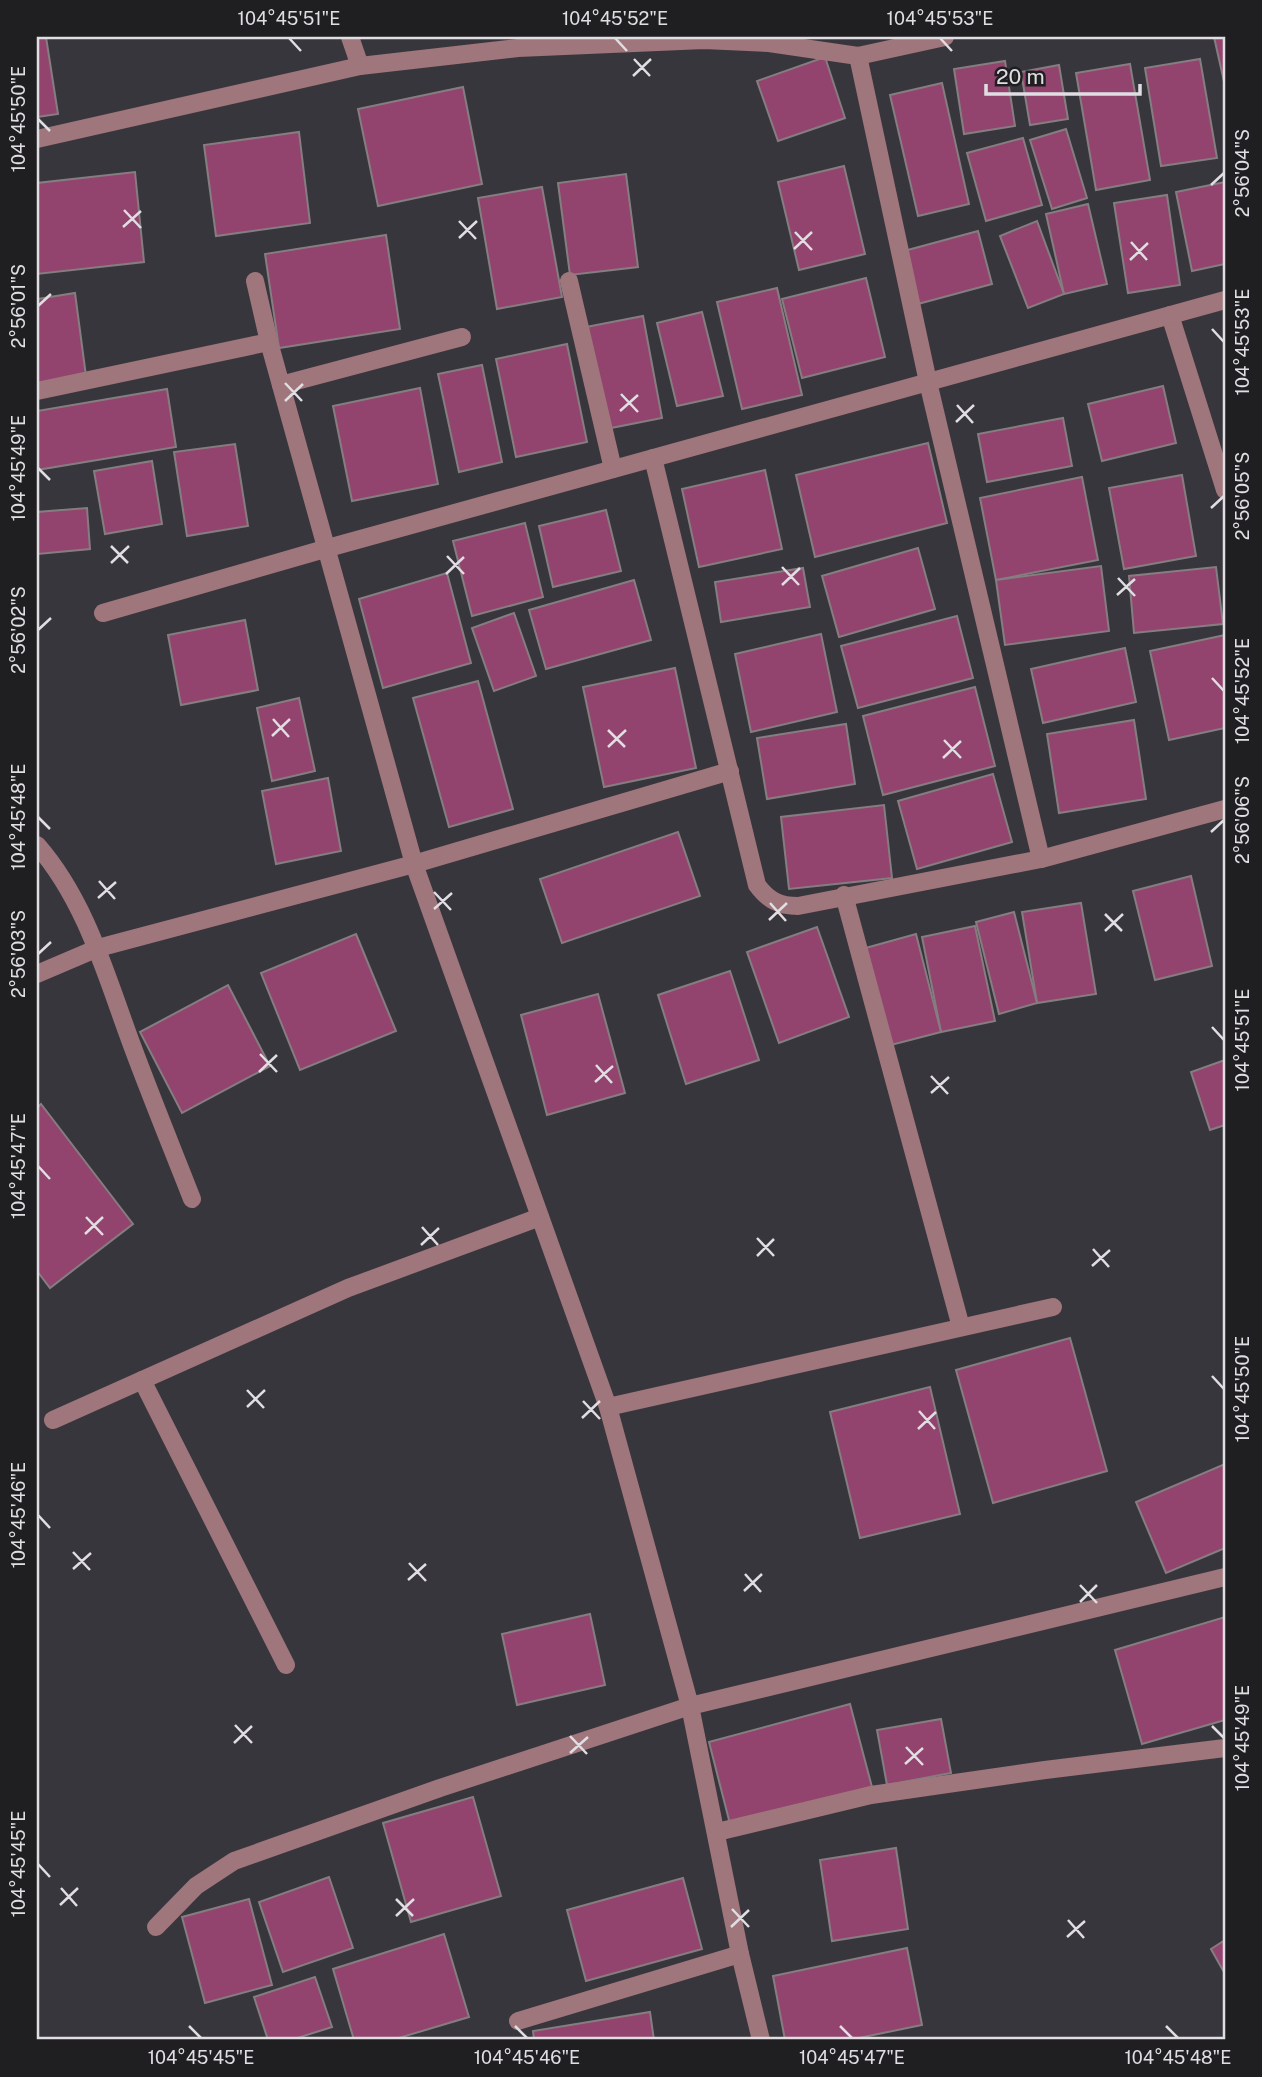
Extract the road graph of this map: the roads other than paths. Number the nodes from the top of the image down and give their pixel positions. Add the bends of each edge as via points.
1 (350, 37) edge
2 (944, 37) edge
3 (858, 56) junction
4 (360, 66) junction
5 (37, 139) edge
6 (255, 281) dead end
7 (569, 281) dead end
8 (1225, 300) edge
9 (1170, 315) junction
10 (462, 337) dead end
11 (269, 342) junction
12 (928, 382) junction
13 (281, 385) junction
14 (37, 391) edge
15 (653, 458) junction
16 (613, 469) junction
17 (1225, 490) edge
18 (328, 548) junction
19 (103, 613) dead end
20 (730, 771) junction
21 (1225, 809) edge
22 (37, 845) edge
23 (1041, 859) junction
24 (414, 864) junction
25 (844, 895) junction
26 (97, 948) junction
27 (37, 974) edge
28 (191, 1199) dead end
29 (540, 1217) junction
30 (1053, 1307) dead end
31 (961, 1327) junction
32 (142, 1380) junction
33 (608, 1407) junction
34 (52, 1420) dead end
35 (1225, 1577) edge
36 (286, 1665) dead end
37 (690, 1706) junction
38 (1225, 1748) edge
39 (717, 1832) junction
40 (156, 1927) dead end
41 (740, 1954) junction
42 (518, 2021) dead end
43 (761, 2040) edge

1 - 4 street
2 - 3 street
3 - 4 street via 769,43 704,40 518,48
3 - 12 street
4 - 5 street
6 - 11 street
7 - 16 street
8 - 9 street
9 - 12 street
9 - 17 street
10 - 13 street
11 - 13 street
11 - 14 street
12 - 15 street
12 - 23 street
13 - 18 street
15 - 16 street
15 - 20 street
16 - 18 street
18 - 19 street
18 - 24 street
20 - 24 street
20 - 25 street via 757,885 764,895 785,906
21 - 23 street
22 - 26 street via 58,874
23 - 25 street
24 - 26 street
24 - 29 street
25 - 31 street
26 - 27 street
26 - 28 street
29 - 32 street via 348,1288
29 - 33 street
30 - 31 street
31 - 33 street
32 - 34 street
32 - 36 street
33 - 37 street
35 - 37 street
37 - 39 street
37 - 40 street via 234,1861 196,1886
38 - 39 street via 871,1795
39 - 41 street
41 - 42 street
41 - 43 street

